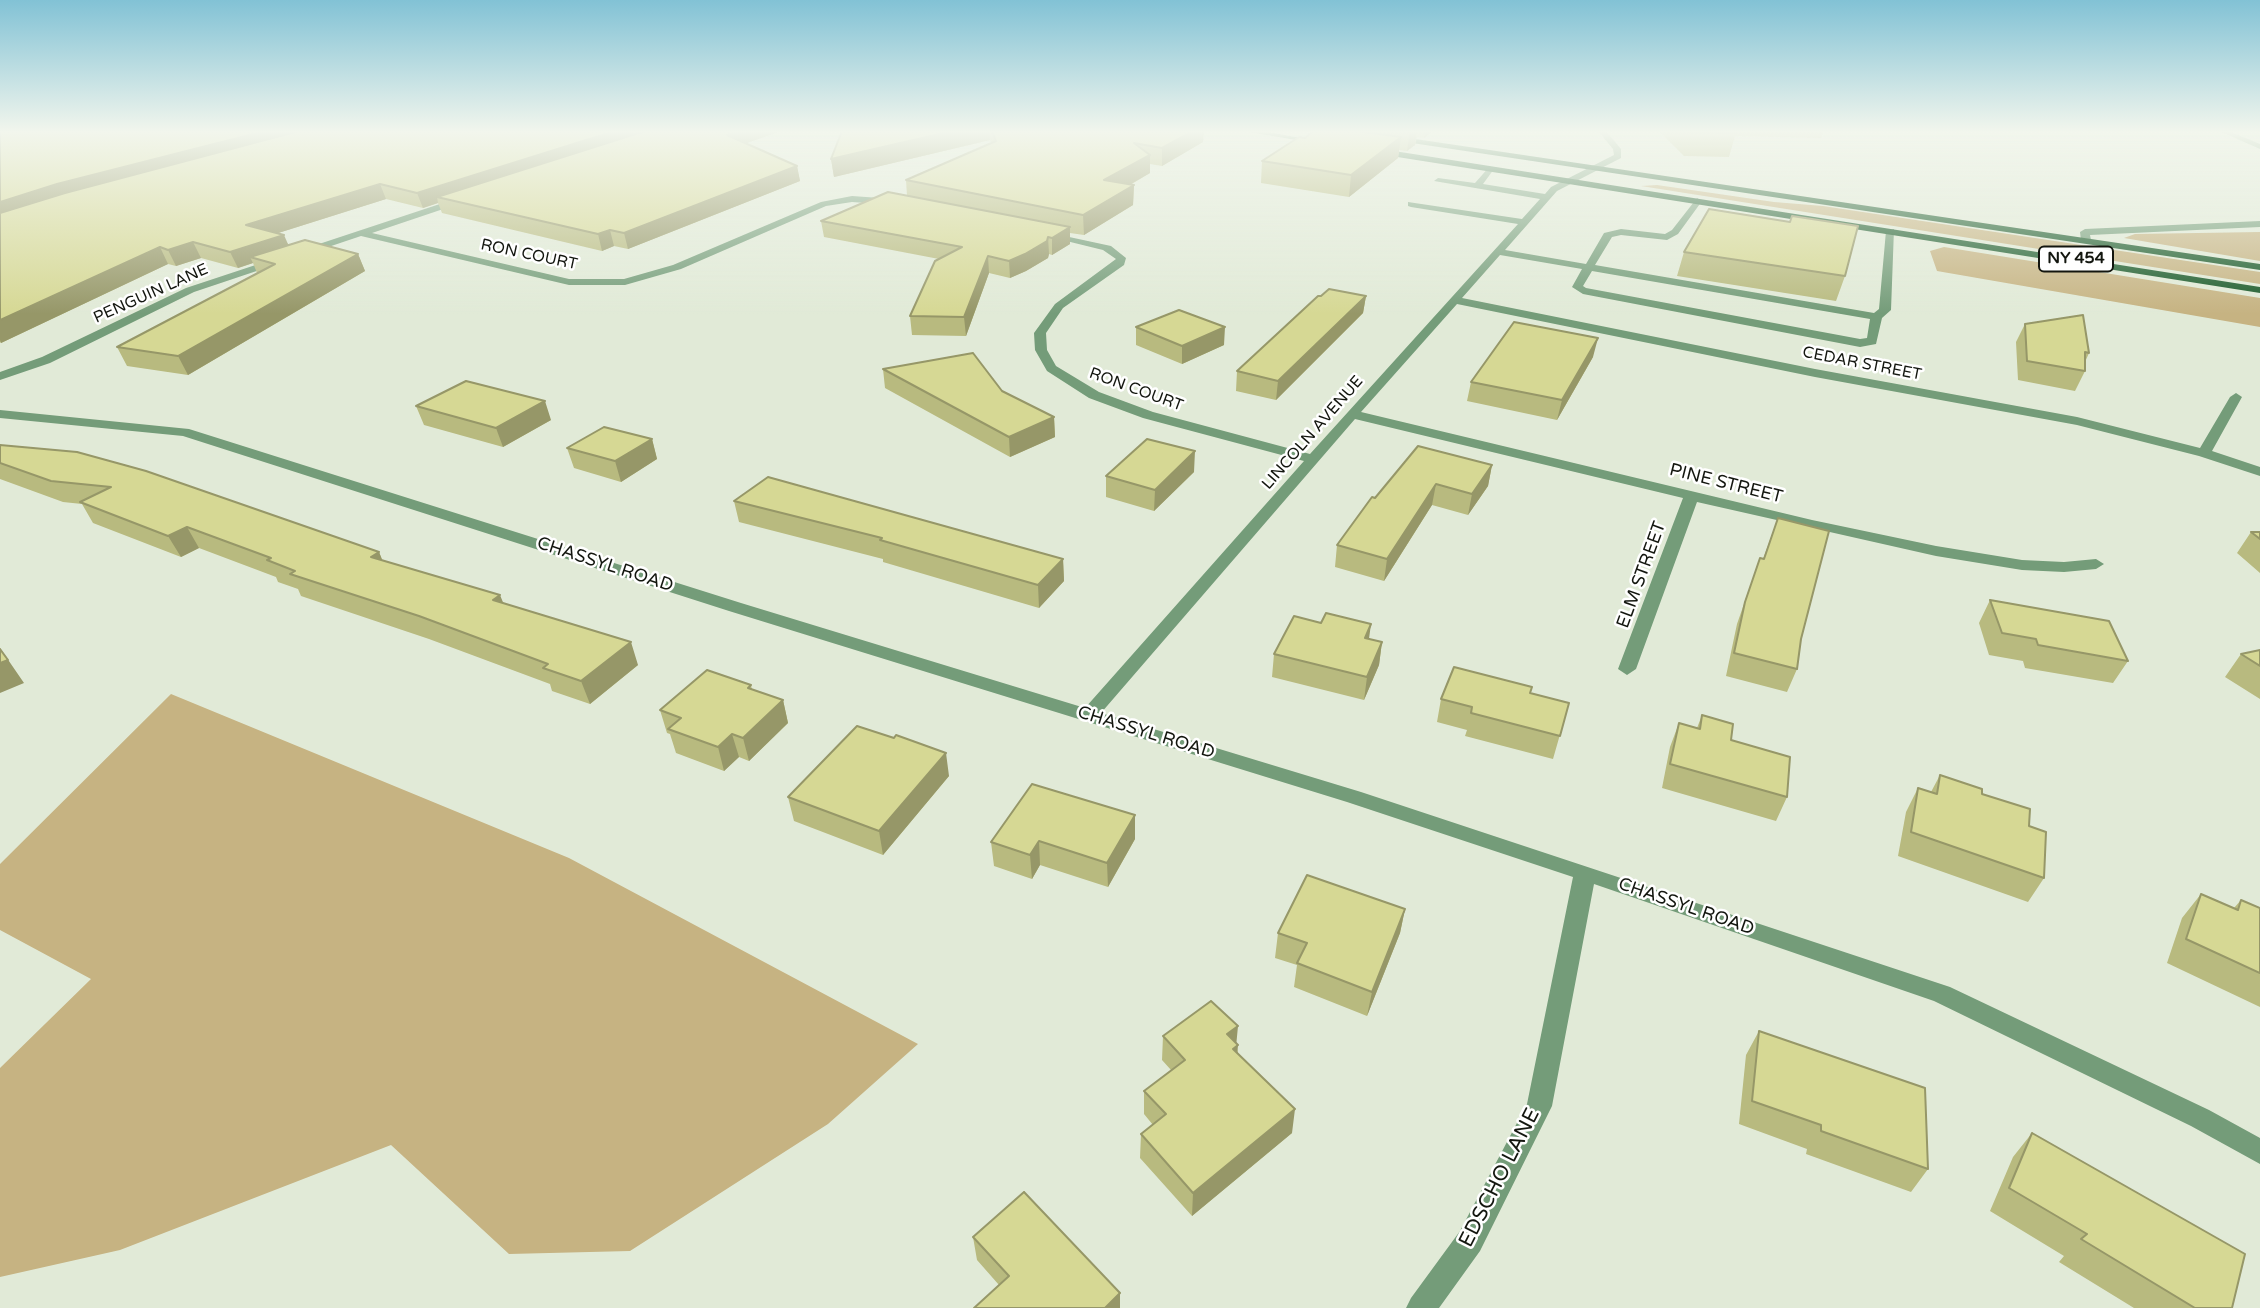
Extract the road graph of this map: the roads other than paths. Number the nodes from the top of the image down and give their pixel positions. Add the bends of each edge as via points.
1 (1513, 192) edge
2 (1552, 192) edge
3 (1640, 192) edge
4 (1765, 192) edge
5 (479, 195) edge
6 (1548, 197) junction
7 (1697, 201) junction
8 (1411, 204) dead end
9 (906, 205) edge
10 (1526, 222) junction
11 (2260, 224) edge
12 (1891, 231) junction
13 (1040, 232) edge
14 (359, 233) junction
15 (2086, 240) junction
16 (1500, 252) junction
17 (2260, 267) edge
18 (1587, 268) junction
19 (2260, 290) edge
20 (1455, 300) junction
21 (1875, 317) junction
22 (0, 376) edge
23 (2236, 397) dead end
24 (0, 414) edge
25 (1352, 414) junction
26 (2204, 453) junction
27 (1314, 459) junction
28 (2260, 472) edge
29 (1692, 495) junction
30 (2096, 564) dead end
31 (1628, 669) dead end
32 (1089, 715) junction
33 (1585, 873) junction
34 (2260, 1152) edge
35 (1421, 1308) edge

1 - 6 street
2 - 6 street, LINCOLN AVENUE
3 - 7 main road, NY 454
4 - 15 main road, NY 454
5 - 14 street, PENGUIN LANE
6 - 10 street, LINCOLN AVENUE
7 - 12 main road, NY 454
7 - 18 street via 1667,237 1608,235
8 - 10 street
9 - 14 street, RON COURT via 852,199 824,204 677,267 625,282 569,282
10 - 16 street, LINCOLN AVENUE
11 - 15 street via 2085,232
12 - 19 main road, NY 454
12 - 21 street via 1885,310
13 - 27 street, RON COURT via 1093,243 1121,258 1059,306 1040,333 1041,350 1051,368 1094,395 1147,415
14 - 22 street, PENGUIN LANE via 190,290 46,360
15 - 17 main road, NY 454
16 - 18 street
16 - 20 street, LINCOLN AVENUE
18 - 21 street
18 - 21 street via 1577,287 1583,291 1860,342 1872,341
20 - 25 street, LINCOLN AVENUE
20 - 26 street, CEDAR STREET via 2077,421
23 - 26 street
24 - 32 street, CHASSYL ROAD via 184,432
25 - 27 street, LINCOLN AVENUE
25 - 29 street, PINE STREET
26 - 28 street, CEDAR STREET
27 - 32 street, LINCOLN AVENUE
29 - 30 street, PINE STREET via 1936,551 2022,565
29 - 31 street, ELM STREET
32 - 33 street, CHASSYL ROAD
33 - 34 street, CHASSYL ROAD via 1942,994 2200,1118
33 - 35 street, EDSCHO LANE via 1539,1106 1471,1241

